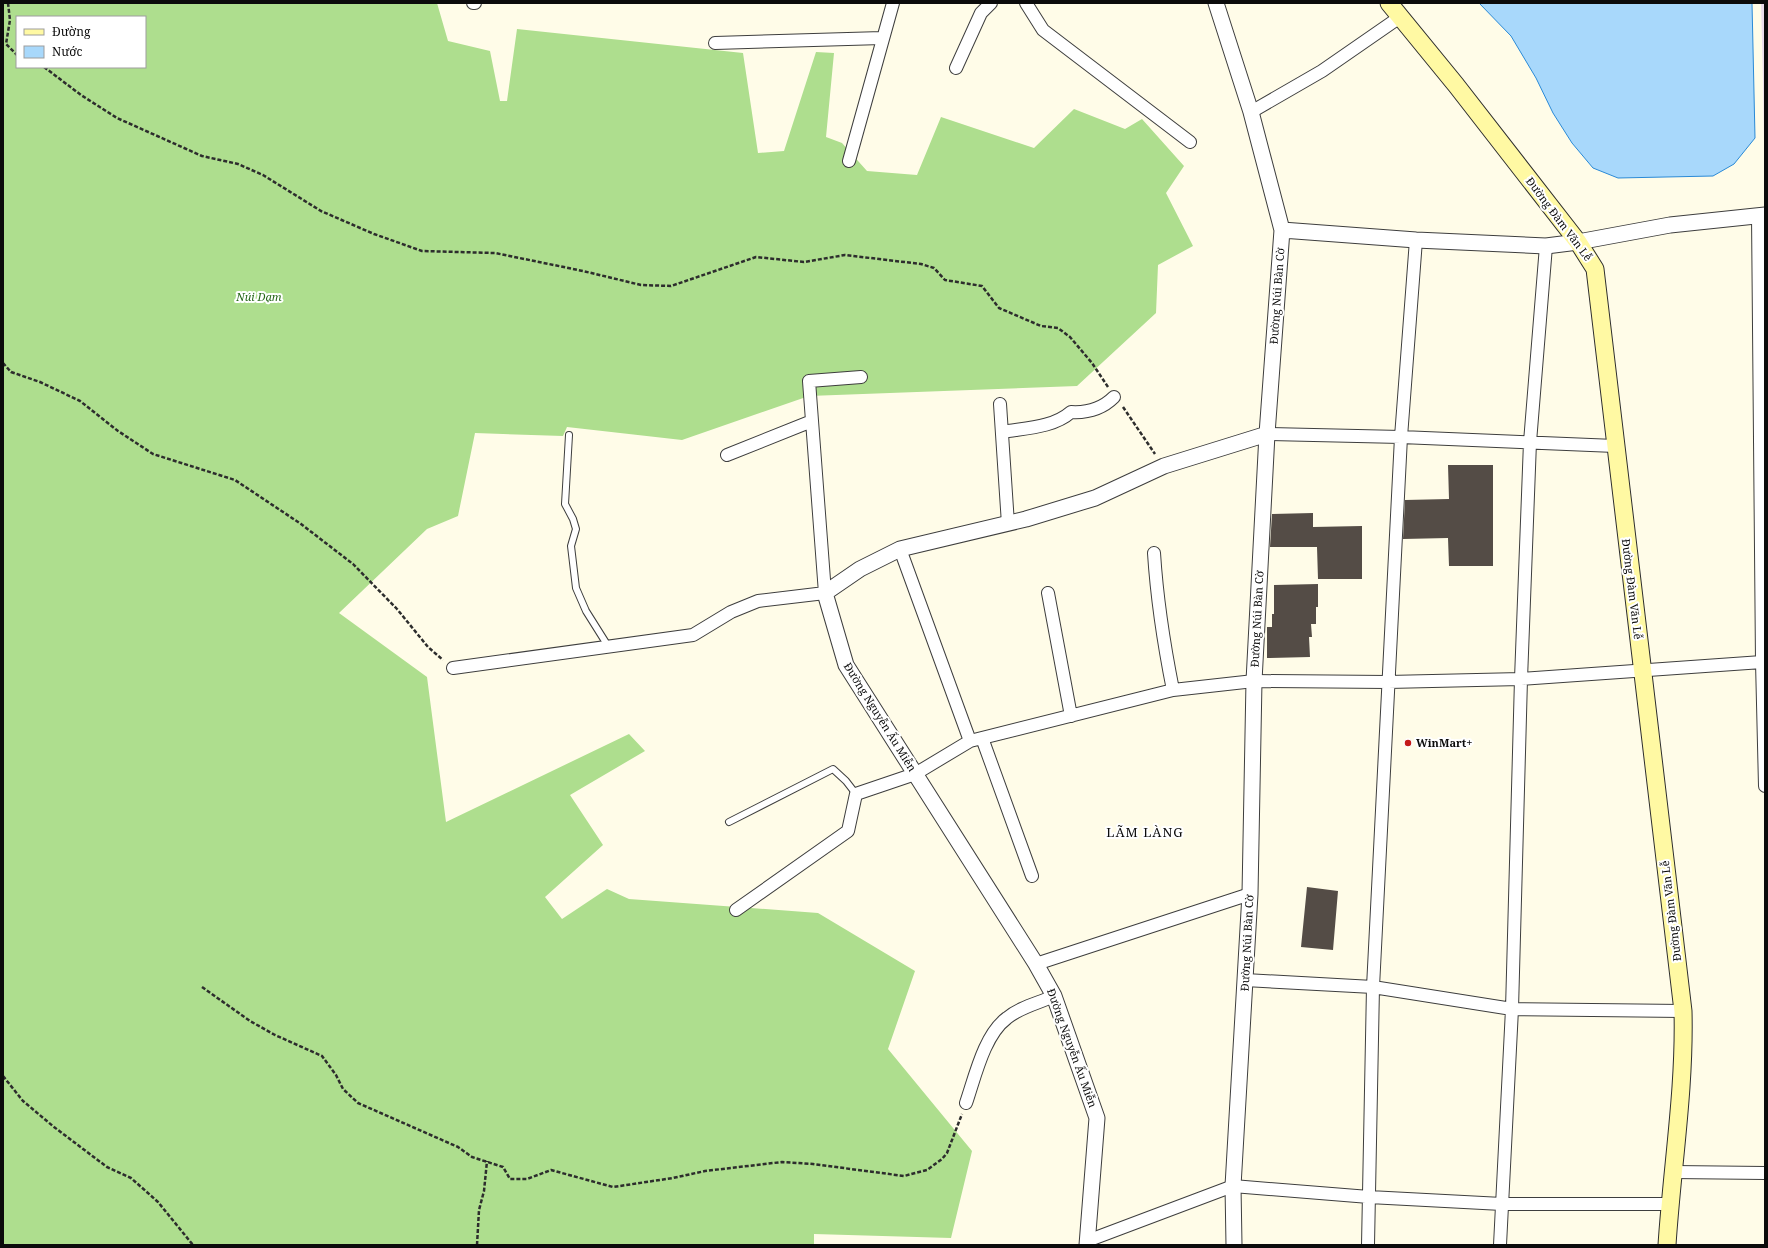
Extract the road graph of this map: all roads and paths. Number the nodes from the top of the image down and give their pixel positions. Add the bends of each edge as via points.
1 (8, 3) edge
2 (893, 3) edge
3 (991, 3) edge
4 (1026, 3) edge
5 (1216, 3) edge
6 (1389, 3) edge
7 (1400, 17) junction
8 (882, 38) junction
9 (715, 43) dead end
10 (16, 54) edge
11 (45, 68) edge
12 (956, 68) dead end
13 (1251, 112) junction
14 (1190, 142) dead end
15 (849, 161) dead end
16 (1761, 215) edge
17 (1282, 230) junction
18 (1416, 240) junction
19 (1578, 242) junction
20 (1546, 246) junction
21 (3, 363) edge
22 (861, 377) dead end
23 (1114, 397) junction
24 (1000, 404) dead end
25 (812, 421) junction
26 (1002, 432) junction
27 (1266, 434) junction
28 (569, 435) dead end
29 (1401, 437) junction
30 (1530, 442) junction
31 (1615, 446) junction
32 (726, 455) dead end
33 (1164, 466) junction
34 (1008, 524) junction
35 (900, 549) junction
36 (1154, 553) dead end
37 (825, 593) junction
38 (1048, 593) dead end
39 (608, 646) junction
40 (1762, 662) junction
41 (453, 668) joint
42 (1642, 671) junction
43 (1521, 679) junction
44 (1254, 681) junction
45 (1388, 682) junction
46 (1173, 690) junction
47 (1072, 716) junction
48 (976, 740) junction
49 (915, 774) junction
50 (1765, 786) edge
51 (856, 794) junction
52 (729, 822) dead end
53 (1032, 876) dead end
54 (1250, 894) junction
55 (736, 910) dead end
56 (1036, 964) junction
57 (1245, 980) junction
58 (202, 987) dead end
59 (1373, 987) junction
60 (1054, 996) junction
61 (1512, 1009) junction
62 (1683, 1011) junction
63 (3, 1076) edge
64 (966, 1103) joint
65 (487, 1161) junction
66 (1673, 1172) junction
67 (1765, 1174) edge
68 (1233, 1186) junction
69 (1369, 1197) junction
70 (1502, 1204) junction
71 (1670, 1204) junction
72 (1087, 1243) edge
73 (193, 1245) edge
74 (477, 1245) edge
75 (1234, 1245) edge
76 (1368, 1245) edge
77 (1500, 1245) edge
78 (1667, 1245) edge

1 - 10 path via 10,20 6,44
2 - 8 street
3 - 12 street via 981,13
4 - 14 street via 1043,30
5 - 13 street, Đường Núi Bàn Cờ
6 - 7 main road, Đường Đàm Văn Lễ
7 - 13 street via 1322,70
7 - 19 main road, Đường Đàm Văn Lễ
8 - 9 street
8 - 15 street
11 - 23 path via 117,118 202,156 238,164 263,175 321,211 374,234 422,250 495,253 640,285 671,286 756,257 804,262 845,255 921,264 934,268 945,280 982,286 1000,308 1041,326 1058,328 1070,337 1092,363
13 - 17 street, Đường Núi Bàn Cờ
16 - 19 street via 1670,225
16 - 40 street
17 - 18 street
17 - 27 street, Đường Núi Bàn Cờ
18 - 20 street
18 - 29 street
19 - 20 street
19 - 31 main road, Đường Đàm Văn Lễ via 1595,269
20 - 30 street
21 - 41 path via 11,372 40,382 80,401 153,454 235,480 301,524 353,564 398,609 428,647
22 - 25 street via 809,381
23 - 26 street via 1097,409 1083,413 1071,412 1064,418 1039,426
23 - 33 path
24 - 26 street
25 - 32 street
25 - 37 street
26 - 34 street
27 - 29 street
27 - 33 street
27 - 44 street, Đường Núi Bàn Cờ
28 - 39 lane via 565,504 576,529 571,546 576,588 586,611
29 - 30 street
29 - 45 street
30 - 31 street
30 - 43 street
31 - 42 main road, Đường Đàm Văn Lễ
33 - 34 street via 1095,498
34 - 35 street
35 - 37 street via 860,569
35 - 48 street
36 - 46 street via 1162,632
37 - 39 street via 758,602 731,612 693,635
37 - 49 street, Đường Nguyễn Ấu Miễn via 846,665
38 - 47 street
39 - 41 street
40 - 42 street
40 - 50 street
42 - 43 street
42 - 62 main road, Đường Đàm Văn Lễ
43 - 45 street
43 - 61 street
44 - 45 street
44 - 46 street
44 - 54 street, Đường Núi Bàn Cờ
45 - 59 street
46 - 47 street
47 - 48 street
48 - 49 street
48 - 53 street
49 - 51 street
49 - 56 street, Đường Nguyễn Ấu Miễn
51 - 52 lane via 833,769
51 - 55 street via 848,832
54 - 56 street
54 - 57 street, Đường Núi Bàn Cờ
56 - 60 street, Đường Nguyễn Ấu Miễn
57 - 59 street
57 - 68 street, Đường Núi Bàn Cờ
58 - 65 path via 250,1021 322,1056 343,1089 358,1103 458,1147 472,1157
59 - 61 street
59 - 69 street
60 - 64 street via 1016,1012 997,1028 985,1049
60 - 72 street, Đường Nguyễn Ấu Miễn via 1097,1118
61 - 62 street
61 - 70 street
62 - 66 main road, Đường Đàm Văn Lễ via 1682,1078
63 - 73 path via 23,1101 54,1127 107,1167 131,1178 158,1202
64 - 65 path via 947,1153 942,1159 927,1170 904,1176 782,1162 705,1171 612,1187 551,1170 527,1179 510,1179 503,1167
65 - 74 path via 479,1210
66 - 67 street
66 - 71 main road, Đường Đàm Văn Lễ
68 - 69 street
68 - 72 street
68 - 75 street, Đường Núi Bàn Cờ
69 - 70 street
69 - 76 street
70 - 71 street
70 - 77 street
71 - 78 main road, Đường Đàm Văn Lễ

